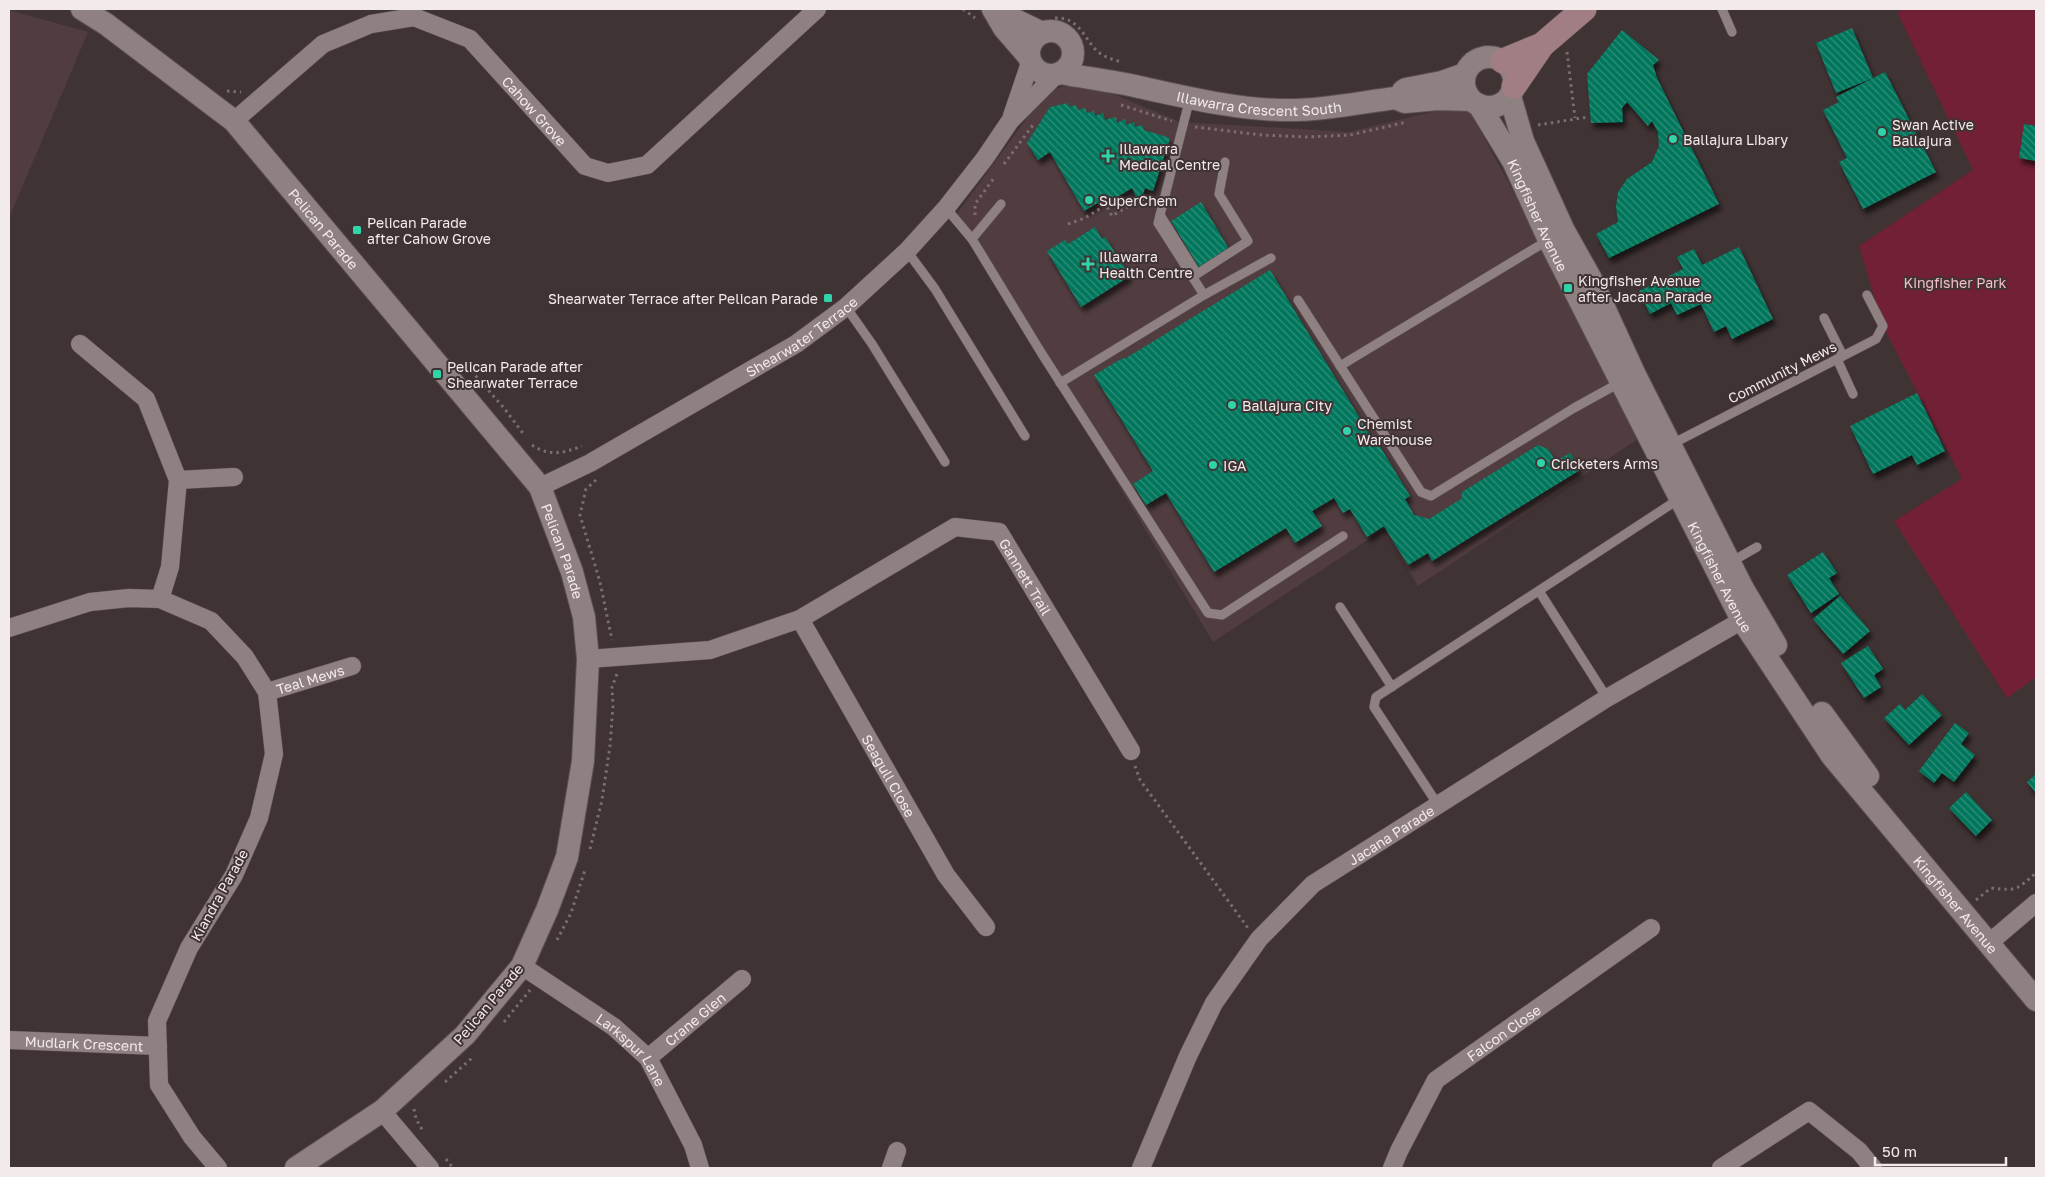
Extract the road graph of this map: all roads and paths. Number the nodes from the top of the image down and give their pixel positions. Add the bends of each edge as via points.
1 (82, 9) edge
2 (818, 9) edge
3 (963, 9) edge
4 (1584, 9) edge
5 (1722, 9) edge
6 (415, 13) edge
7 (989, 13) edge
8 (1046, 25) junction
9 (1732, 32) dead end
10 (1554, 45) junction
11 (1073, 53) junction
12 (1500, 53) junction
13 (1030, 60) junction
14 (1463, 68) junction
15 (1059, 74) junction
16 (1123, 84) junction
17 (251, 89) dead end
18 (225, 90) dead end
19 (1512, 91) junction
20 (1190, 98) junction
21 (1395, 98) junction
22 (1475, 103) junction
23 (1588, 117) dead end
24 (1038, 118) dead end
25 (1576, 118) junction
26 (1414, 120) dead end
27 (234, 121) junction
28 (1010, 121) junction
29 (1184, 124) junction
30 (1530, 126) dead end
31 (1225, 162) dead end
32 (1000, 169) dead end
33 (995, 176) dead end
34 (1001, 204) dead end
35 (946, 208) junction
36 (1159, 219) junction
37 (1068, 224) dead end
38 (964, 229) junction
39 (1557, 235) junction
40 (972, 239) junction
41 (907, 251) junction
42 (1271, 258) dead end
43 (1204, 295) junction
44 (1867, 295) dead end
45 (1298, 300) dead end
46 (846, 307) junction
47 (1824, 318) dead end
48 (80, 344) dead end
49 (1840, 358) junction
50 (465, 364) dead end
51 (1340, 366) junction
52 (1628, 379) junction
53 (1060, 383) junction
54 (1853, 394) dead end
55 (1025, 436) dead end
56 (583, 446) dead end
57 (1664, 449) junction
58 (945, 462) dead end
59 (602, 475) dead end
60 (234, 477) dead end
61 (178, 480) junction
62 (540, 487) junction
63 (1687, 494) junction
64 (1343, 536) dead end
65 (1757, 546) dead end
66 (1723, 566) junction
67 (1539, 591) junction
68 (160, 598) junction
69 (1340, 607) dead end
70 (1749, 616) junction
71 (800, 619) junction
72 (9, 628) edge
73 (615, 657) junction
74 (588, 658) junction
75 (352, 666) dead end
76 (1392, 687) junction
77 (267, 692) junction
78 (1607, 698) junction
79 (1131, 751) joint
80 (1438, 805) junction
81 (2036, 873) edge
82 (1973, 902) junction
83 (2036, 903) edge
84 (986, 927) dead end
85 (1652, 928) dead end
86 (1259, 939) junction
87 (1994, 939) junction
88 (522, 966) junction
89 (2036, 978) edge
90 (742, 979) dead end
91 (2036, 1000) edge
92 (9, 1040) edge
93 (158, 1046) junction
94 (648, 1058) junction
95 (382, 1111) junction
96 (897, 1151) dead end
97 (218, 1168) edge
98 (296, 1168) edge
99 (430, 1168) edge
100 (700, 1168) edge
101 (890, 1168) edge
102 (1141, 1168) edge
103 (1392, 1168) edge
104 (1721, 1168) edge
105 (1873, 1168) edge

1 - 27 street, Pelican Parade
2 - 6 street, Cahow Grove via 646,165 608,173 585,166 470,38
3 - 7 path
4 - 10 main road
5 - 9 lane
6 - 27 street, Cahow Grove via 371,24 323,44
7 - 8 street
7 - 13 street
8 - 11 street via 1070,41
8 - 13 street via 1029,48
8 - 16 path via 1063,17 1074,22 1096,50 1107,58
10 - 12 main road
10 - 19 main road
10 - 25 path
11 - 15 street via 1070,65
11 - 16 street, Illawarra Crescent South
12 - 14 street via 1496,58 1481,58
12 - 14 path via 1477,50 1466,55
12 - 19 street via 1514,76
13 - 15 street via 1037,71 1047,75
13 - 28 street, Shearwater Terrace
14 - 21 street, Illawarra Crescent South via 1442,82 1406,89
14 - 22 street via 1466,92
15 - 16 street, Illawarra Crescent South
15 - 28 street, Shearwater Terrace
16 - 20 street, Illawarra Crescent South
16 - 29 path
17 - 18 path via 241,92
19 - 22 street via 1500,105 1493,107
19 - 39 street, Kingfisher Avenue via 1522,141
20 - 21 street, Illawarra Crescent South via 1283,110
20 - 29 lane
21 - 22 street, Illawarra Crescent South via 1405,102 1438,99
22 - 39 street, Kingfisher Avenue
23 - 25 path
24 - 32 path
25 - 30 path
26 - 29 path via 1350,135 1306,137 1262,136
27 - 62 street, Pelican Parade
28 - 35 street, Shearwater Terrace via 986,158
29 - 36 lane
31 - 36 lane via 1219,194 1248,241 1197,274
33 - 38 path via 975,204 974,216
34 - 40 lane
35 - 38 lane
35 - 41 street, Shearwater Terrace
36 - 37 path via 1142,198 1112,216 1106,205
36 - 43 lane
38 - 40 lane
39 - 51 lane
39 - 52 street, Kingfisher Avenue
40 - 53 lane
41 - 46 street, Shearwater Terrace
41 - 55 lane via 935,289
42 - 43 lane
43 - 53 lane
44 - 49 lane, Community Mews via 1883,326 1876,339
45 - 51 lane
46 - 58 lane
46 - 62 street, Shearwater Terrace via 796,344 590,463
47 - 49 lane
48 - 61 street via 146,399
49 - 54 lane
49 - 57 lane, Community Mews
50 - 56 path via 526,438 539,449 557,454
51 - 52 lane via 1421,492 1431,496 1574,408
52 - 57 street, Kingfisher Avenue
53 - 64 lane via 1208,613 1222,615
57 - 63 street, Kingfisher Avenue
59 - 73 path via 586,489 580,515 600,582
60 - 61 street
61 - 68 street via 170,567
62 - 74 street, Pelican Parade via 572,572 584,617
63 - 66 street, Kingfisher Avenue
63 - 67 lane
65 - 66 lane
66 - 70 street, Kingfisher Avenue
67 - 76 lane
67 - 78 lane
68 - 72 street, Kiandra Parade via 90,602
68 - 77 street, Kiandra Parade via 211,621 244,657
69 - 76 lane
70 - 78 street, Jacana Parade
70 - 82 street, Kingfisher Avenue via 1864,772
70 - 87 street, Kingfisher Avenue via 1832,756
71 - 73 street, Gannett Trail via 710,650
71 - 79 street, Gannett Trail via 955,527 999,532
71 - 84 street, Seagull Close via 946,875
73 - 74 street, Gannett Trail
74 - 88 street, Pelican Parade via 583,761 567,857
75 - 77 street, Teal Mews
76 - 80 lane via 1376,697 1374,707
77 - 93 street, Kiandra Parade via 274,754 259,818 234,875 189,948 157,1021
78 - 80 street, Jacana Parade
79 - 86 path via 1140,780
80 - 86 street, Jacana Parade via 1313,884
81 - 82 path via 2018,889 1991,888
82 - 87 street, Kingfisher Avenue
83 - 87 street
85 - 103 street, Falcon Close via 1436,1080
86 - 102 street, Jacana Parade via 1214,1003
87 - 89 street, Kingfisher Avenue
87 - 91 street, Kingfisher Avenue
88 - 94 street, Larkspur Lane via 614,1027
88 - 95 street, Pelican Parade via 465,1035
90 - 94 street, Crane Glen
92 - 93 street, Mudlark Crescent
93 - 97 street, Kiandra Parade via 159,1085 192,1137
94 - 100 street, Larkspur Lane via 693,1145
95 - 98 street, Pelican Parade
95 - 99 street
96 - 101 street
104 - 105 street via 1809,1111 1859,1151

